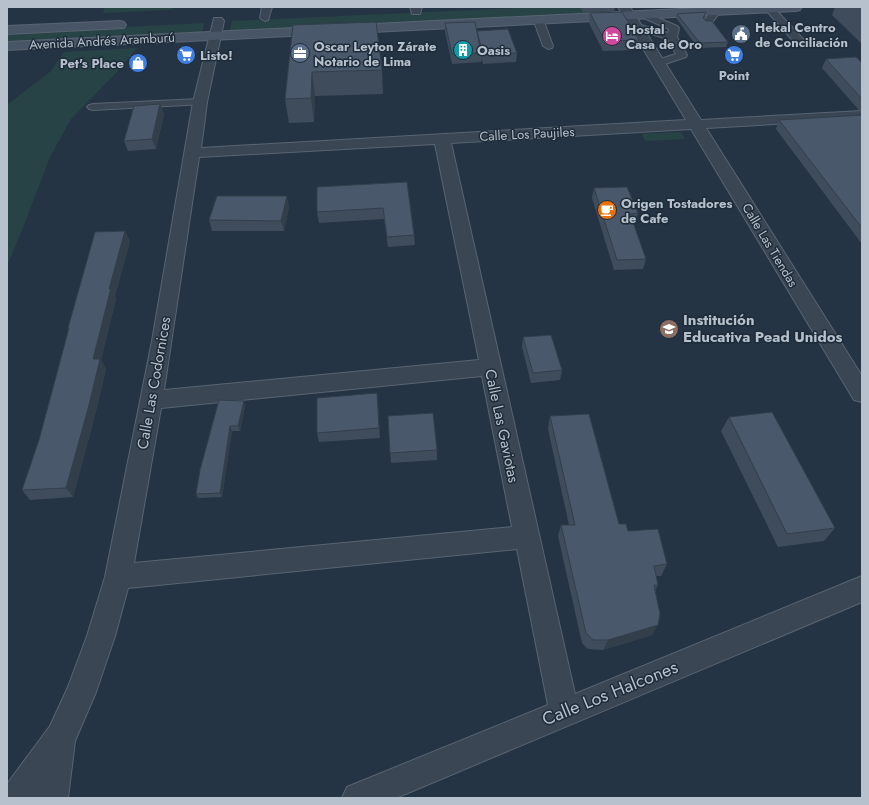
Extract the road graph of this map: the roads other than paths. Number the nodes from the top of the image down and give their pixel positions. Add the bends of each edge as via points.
1 (796, 7) edge
2 (770, 8) junction
3 (416, 9) edge
4 (431, 11) dead end
5 (716, 11) junction
6 (400, 12) dead end
7 (632, 12) edge
8 (266, 13) edge
9 (281, 18) dead end
10 (249, 19) dead end
11 (538, 19) junction
12 (234, 20) dead end
13 (708, 22) edge
14 (135, 25) dead end
15 (212, 26) junction
16 (637, 27) junction
17 (7, 30) edge
18 (673, 33) junction
19 (800, 42) dead end
20 (7, 46) edge
21 (548, 46) dead end
22 (658, 63) junction
23 (200, 102) junction
24 (93, 107) dead end
25 (862, 115) edge
26 (697, 125) junction
27 (442, 139) junction
28 (192, 154) junction
29 (490, 367) junction
30 (862, 394) edge
31 (152, 400) junction
32 (526, 537) junction
33 (118, 577) junction
34 (862, 589) edge
35 (564, 712) junction
36 (61, 737) junction
37 (16, 798) edge
38 (52, 798) edge
39 (358, 798) edge

1 - 2 main road, Avenida Andrés Aramburú
2 - 5 main road, Avenida Andrés Aramburú
2 - 19 lane
3 - 4 main road
3 - 6 main road
5 - 7 main road, Avenida Andrés Aramburú
5 - 13 lane
7 - 11 main road, Avenida Andrés Aramburú
7 - 16 street, Calle Las Tiendas
7 - 18 lane
8 - 9 main road
8 - 10 main road
11 - 15 main road, Avenida Andrés Aramburú
11 - 21 lane
12 - 15 main road, Avenida Andrés Aramburú
14 - 17 main road, Avenida Andrés Aramburú
15 - 20 main road, Avenida Andrés Aramburú
15 - 23 street, Calle Las Codornices
16 - 18 lane
16 - 22 street, Calle Las Tiendas
18 - 22 lane via 682,55
22 - 26 street, Calle Las Tiendas
23 - 24 lane
23 - 28 street, Calle Las Codornices
25 - 26 street, Calle Los Paujiles
26 - 27 street, Calle Los Paujiles
26 - 30 street, Calle Las Tiendas
27 - 28 street, Calle Los Paujiles
27 - 29 street, Calle Las Gaviotas
28 - 31 street, Calle Las Codornices
29 - 31 street
29 - 32 street, Calle Las Gaviotas
31 - 33 street, Calle Las Codornices
32 - 33 street
32 - 35 street, Calle Las Gaviotas
33 - 36 street, Calle Las Codornices via 101,636 81,692
34 - 35 street, Calle Los Halcones
35 - 39 street, Calle Los Halcones
36 - 37 street, Calle Las Codornices
36 - 38 street, Calle Las Codornices

